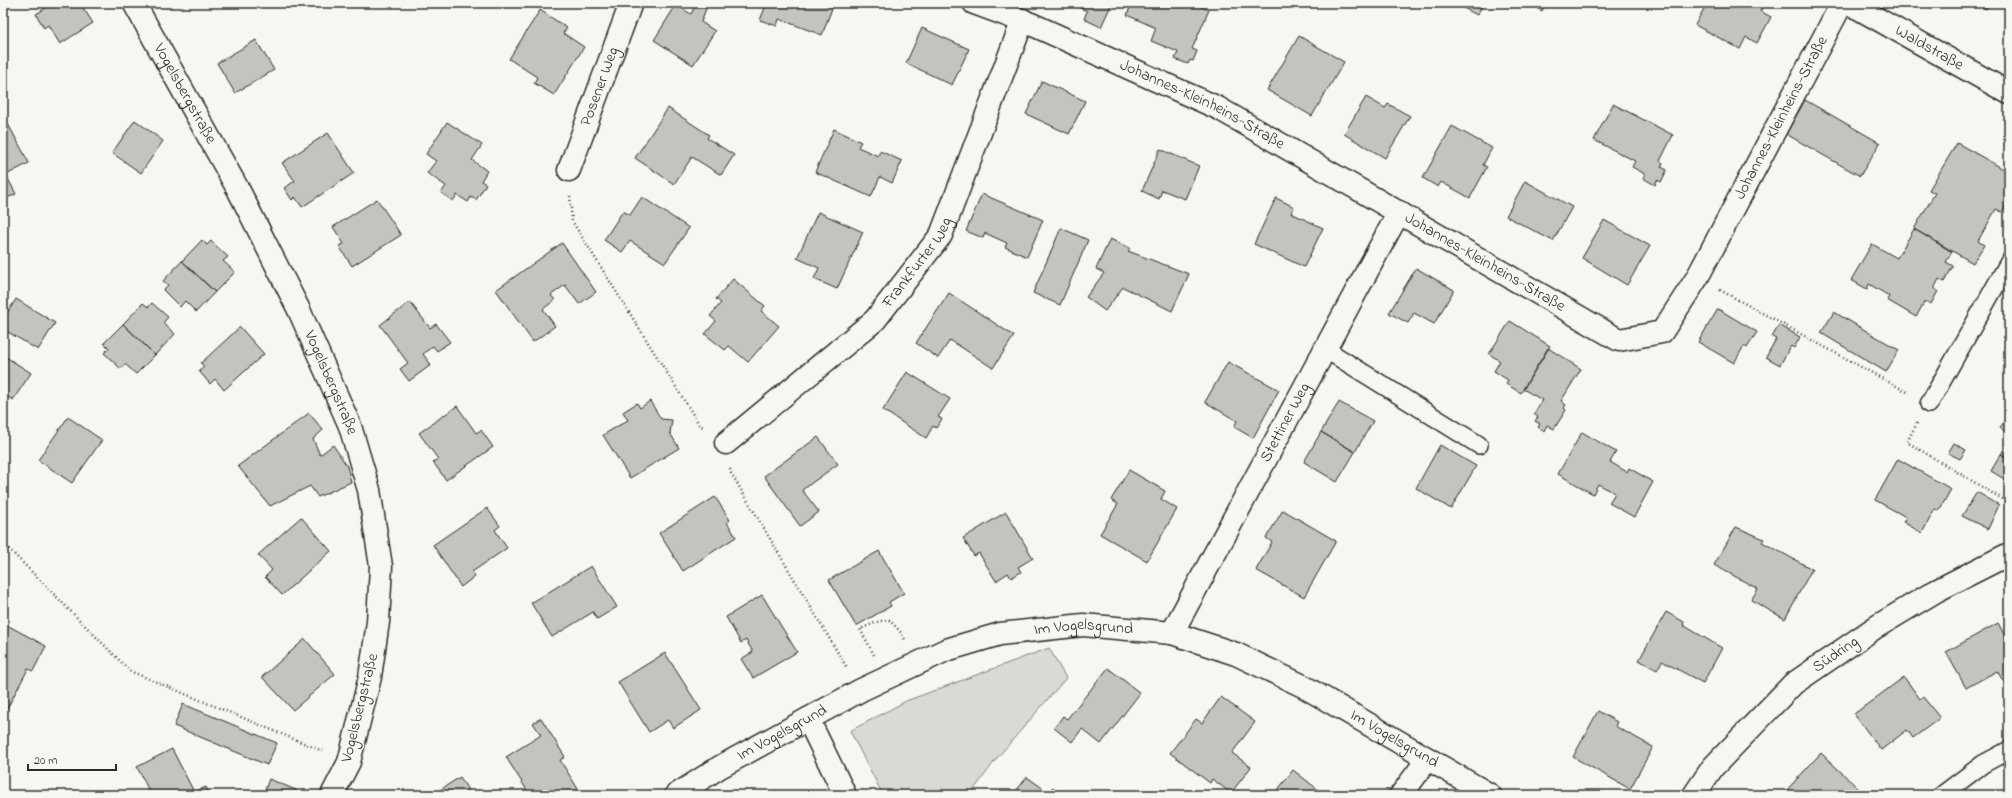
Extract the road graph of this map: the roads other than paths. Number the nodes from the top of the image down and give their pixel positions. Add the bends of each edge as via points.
1 (134, 3) edge
2 (630, 3) edge
3 (974, 3) edge
4 (1842, 3) edge
5 (1849, 3) edge
6 (1023, 20) junction
7 (2009, 93) edge
8 (569, 170) dead end
9 (1399, 212) junction
10 (2009, 262) edge
11 (1325, 349) junction
12 (1929, 404) road end
13 (726, 443) dead end
14 (1479, 445) dead end
15 (2009, 554) edge
16 (1172, 633) junction
17 (808, 719) junction
18 (2009, 750) edge
19 (1427, 760) junction
20 (332, 795) edge
21 (676, 795) edge
22 (845, 795) edge
23 (1401, 795) edge
24 (1490, 795) edge
25 (1694, 795) edge
26 (1942, 795) edge

1 - 20 street, Vogelsbergstraße via 239,191 299,310 350,426 369,490 381,566 378,622 370,676 349,762
2 - 8 street, Posener Weg
3 - 6 street, Johannes-Kleinheins-Straße
4 - 9 street, Johannes-Kleinheins-Straße via 1697,278 1662,332 1619,340
5 - 7 street, Waldstraße
6 - 9 street, Johannes-Kleinheins-Straße via 1218,108
6 - 13 street, Frankfurter Weg via 941,235 875,320
9 - 11 street, Stettiner Weg
10 - 12 lane
11 - 14 lane
11 - 16 street, Stettiner Weg
15 - 25 street, Südring via 1936,591 1876,627 1793,684 1713,767
16 - 17 street, Im Vogelsgrund via 1083,625 1008,633 946,650
16 - 19 street, Im Vogelsgrund via 1236,654 1303,686
17 - 21 street, Im Vogelsgrund via 720,767
17 - 22 street
18 - 26 lane via 1983,764
19 - 23 street
19 - 24 street, Im Vogelsgrund

